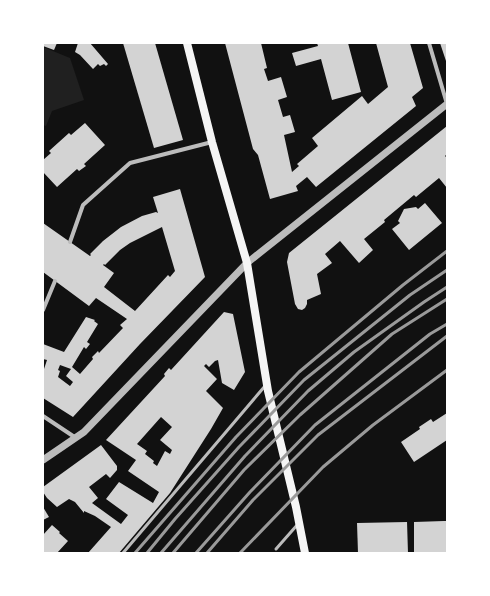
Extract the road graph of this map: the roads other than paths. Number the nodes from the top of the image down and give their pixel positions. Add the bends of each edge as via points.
1 (187, 43) edge
2 (429, 43) edge
3 (447, 104) edge
4 (212, 142) junction
5 (70, 242) dead end
6 (246, 263) junction
7 (54, 281) dead end
8 (43, 310) edge
9 (268, 383) junction
10 (43, 416) edge
11 (76, 438) junction
12 (43, 460) edge
13 (299, 522) junction
14 (276, 549) dead end
15 (123, 553) edge
16 (305, 553) edge

1 - 4 main road
2 - 3 street
3 - 6 street
4 - 5 street via 130,164 83,205
4 - 6 main road
6 - 9 main road
6 - 11 street
7 - 8 street
9 - 13 main road
9 - 15 lane
10 - 11 street
11 - 12 street
13 - 14 lane
13 - 16 main road

